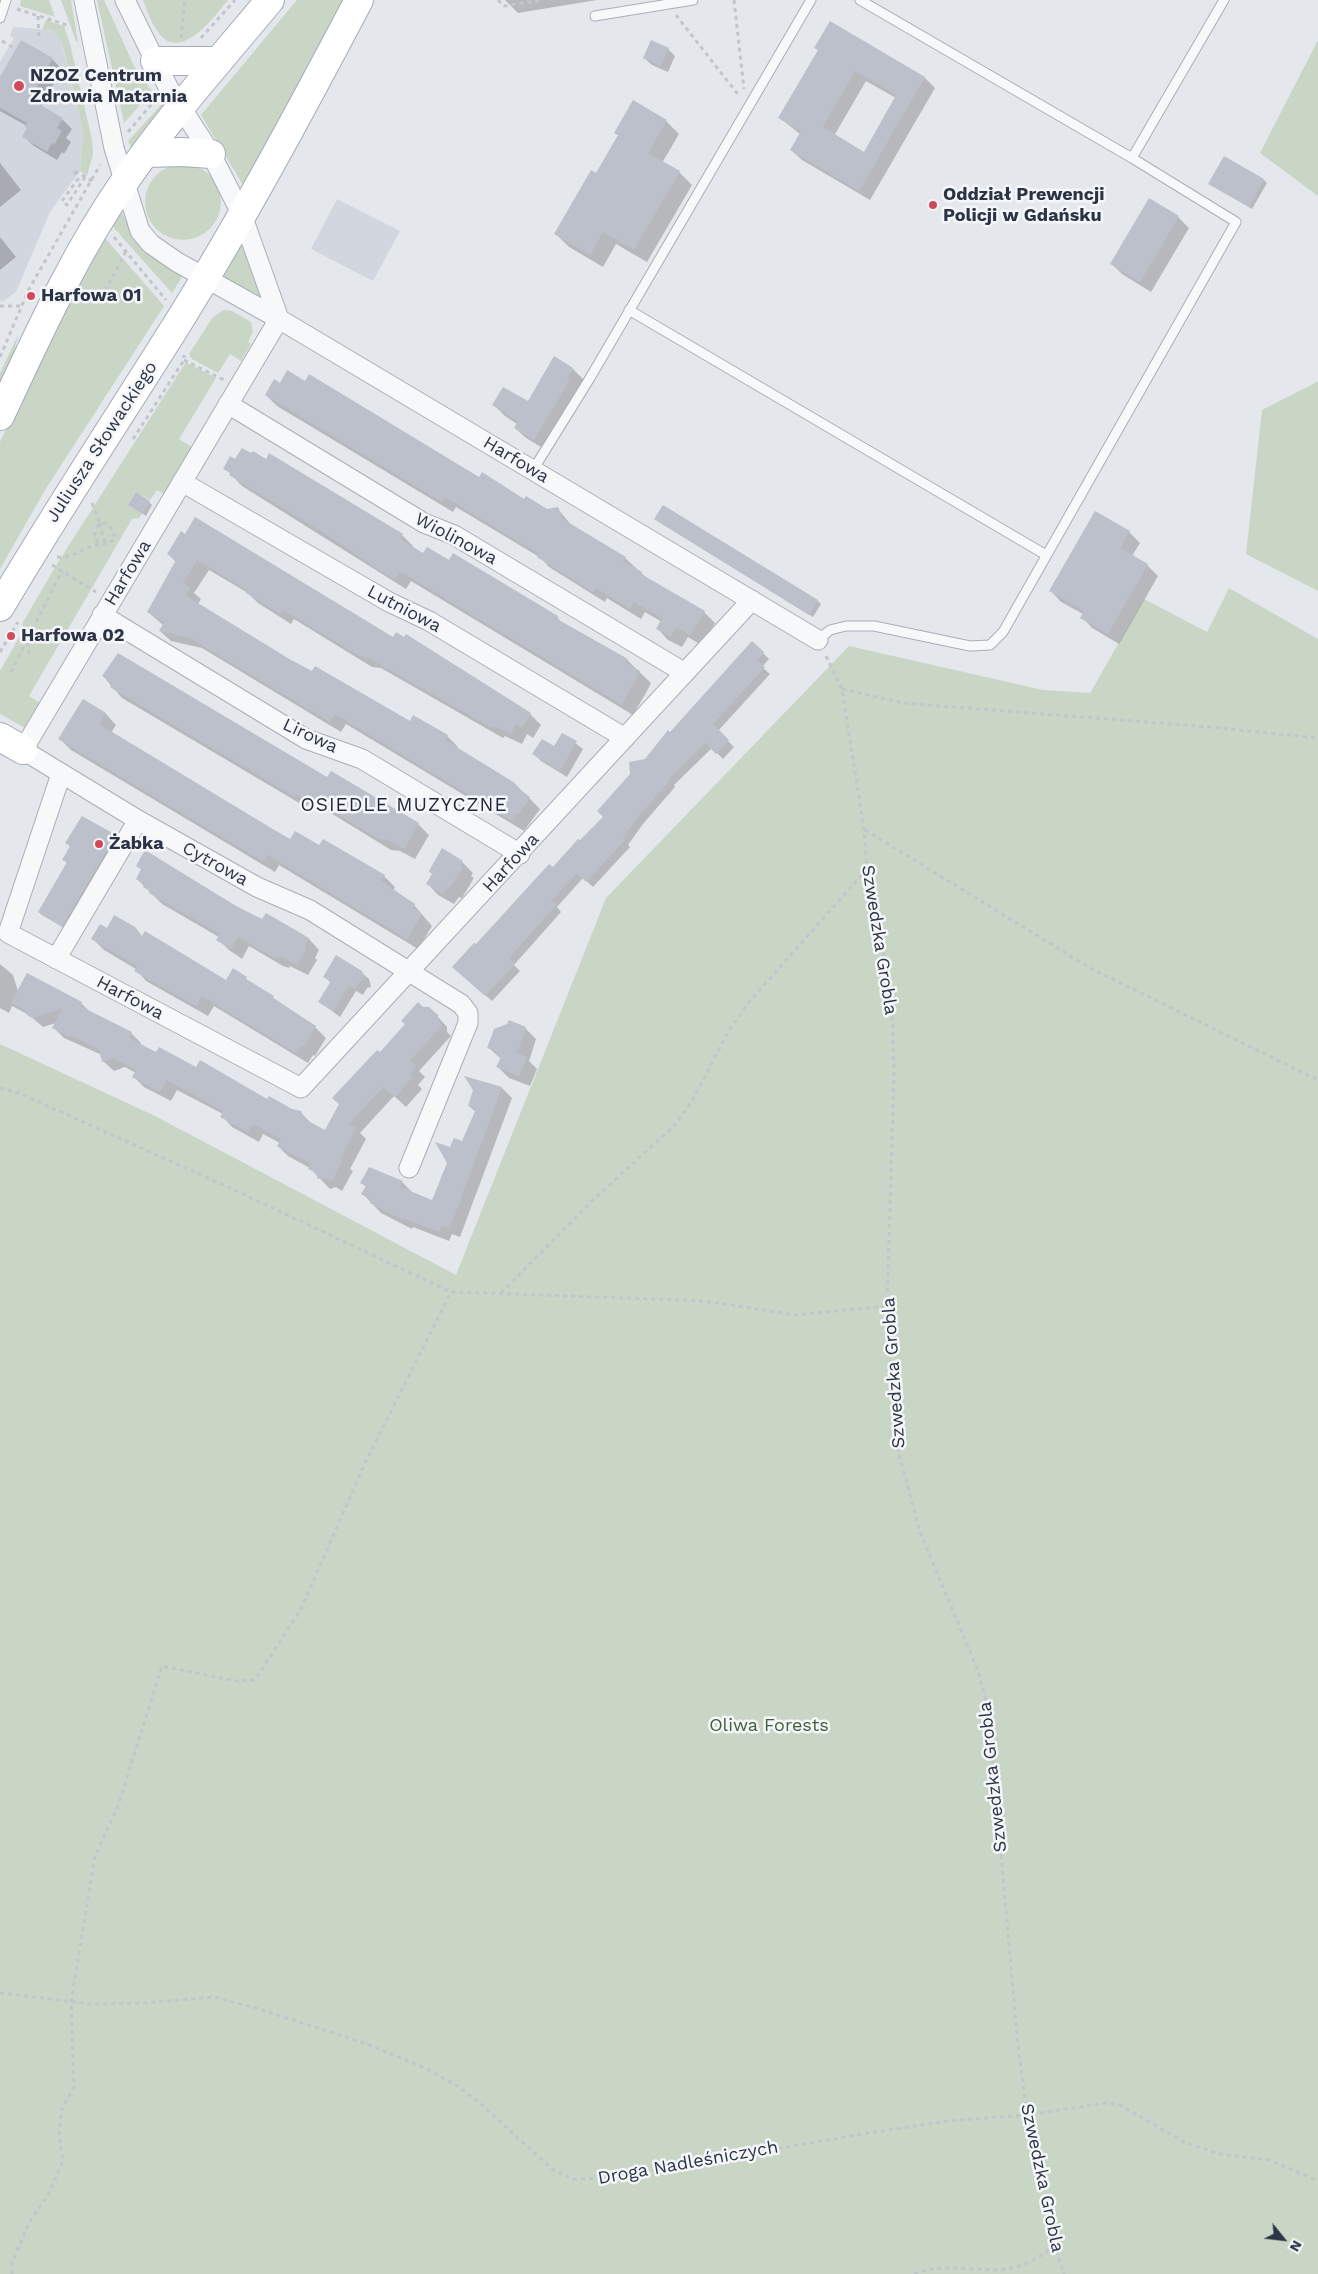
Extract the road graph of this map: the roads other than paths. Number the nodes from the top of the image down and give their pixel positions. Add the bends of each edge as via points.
1 (84, 0) edge
2 (125, 0) edge
3 (270, 0) edge
4 (359, 0) edge
5 (693, 0) edge
6 (811, 0) edge
7 (860, 0) edge
8 (1224, 0) edge
9 (5, 1) edge
10 (595, 16) dead end
11 (0, 18) edge
12 (219, 61) junction
13 (155, 62) junction
14 (174, 98) junction
15 (146, 153) junction
16 (212, 154) junction
17 (1132, 158) junction
18 (124, 182) junction
19 (242, 215) junction
20 (205, 278) junction
21 (629, 310) junction
22 (279, 319) junction
23 (228, 404) junction
24 (0, 416) edge
25 (533, 470) junction
26 (182, 482) junction
27 (1046, 554) junction
28 (752, 600) junction
29 (0, 607) edge
30 (106, 608) junction
31 (818, 640) joint
32 (685, 673) junction
33 (625, 738) junction
34 (11, 744) edge
35 (61, 774) junction
36 (138, 820) junction
37 (520, 854) junction
38 (56, 959) junction
39 (411, 972) junction
40 (409, 1168) dead end

1 - 18 street
2 - 13 street
3 - 12 main road
4 - 19 main road
5 - 10 lane
6 - 21 lane
7 - 17 lane
8 - 17 lane
9 - 11 lane
12 - 13 main road via 182,51
12 - 14 main road
13 - 14 street
14 - 15 main road
14 - 16 street
15 - 16 main road
15 - 18 main road
16 - 19 street
17 - 27 lane via 1236,222
18 - 20 street via 140,231 151,244
18 - 24 main road via 52,305
19 - 20 main road
19 - 22 street
20 - 22 street, Harfowa
20 - 29 main road, Juliusza Słowackiego
21 - 25 lane
21 - 27 lane
22 - 23 street, Harfowa
22 - 25 street, Harfowa
23 - 26 street, Harfowa
23 - 32 street, Wiolinowa via 424,523 454,535
25 - 28 street, Harfowa
26 - 30 street, Harfowa
26 - 33 street, Lutniowa via 388,602 429,621
27 - 31 lane via 1003,632 990,645 970,646 874,626 846,626 830,630
28 - 31 street, Harfowa
28 - 32 street, Harfowa
30 - 34 street, Harfowa
30 - 37 street, Lirowa via 306,738 362,759
32 - 33 street, Harfowa
33 - 37 street, Harfowa
34 - 35 street, Cytrowa
35 - 36 street, Cytrowa
35 - 38 street, Harfowa via 8,933
36 - 38 street
36 - 39 street, Cytrowa via 257,887 310,910
37 - 39 street, Harfowa
38 - 39 street, Harfowa via 301,1088
39 - 40 street via 461,1004 468,1013 468,1023

